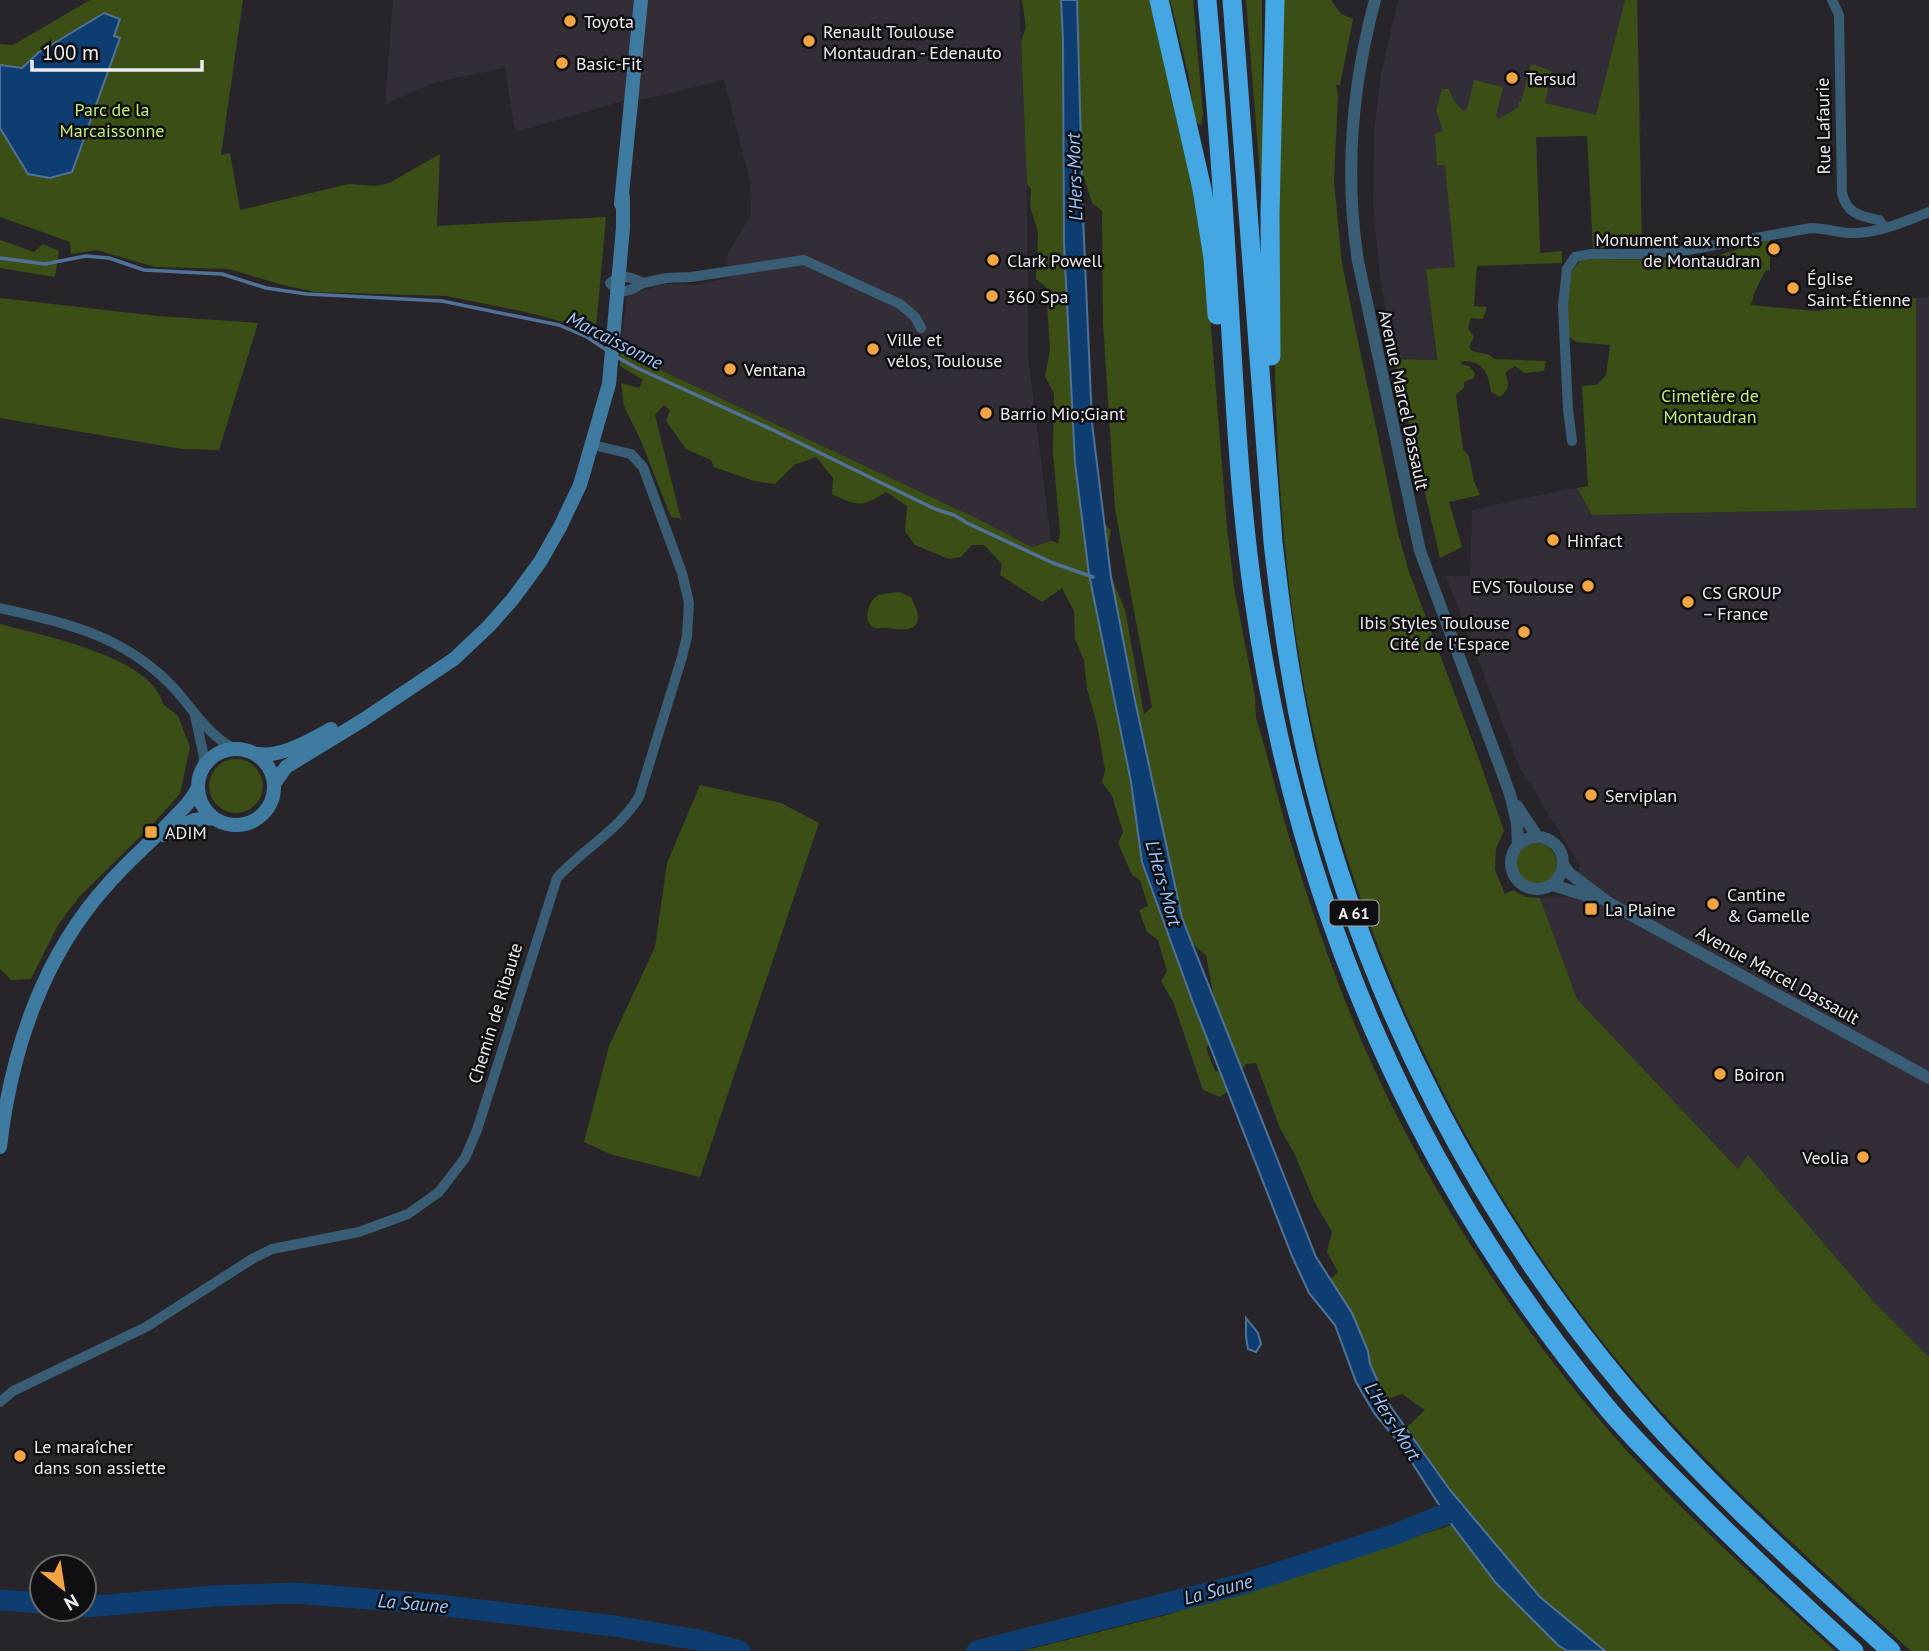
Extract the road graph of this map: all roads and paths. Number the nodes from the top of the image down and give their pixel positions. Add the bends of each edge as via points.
1 (641, 0) edge
2 (1159, 0) edge
3 (1206, 0) edge
4 (1232, 0) edge
5 (1275, 0) edge
6 (1376, 0) edge
7 (1832, 0) edge
8 (1929, 212) edge
9 (1884, 227) junction
10 (616, 284) junction
11 (921, 328) dead end
12 (1260, 370) junction
13 (1572, 441) dead end
14 (593, 445) junction
15 (1239, 449) junction
16 (0, 608) edge
17 (386, 703) junction
18 (195, 716) junction
19 (233, 748) junction
20 (257, 754) junction
21 (203, 766) junction
22 (274, 784) junction
23 (197, 789) junction
24 (1510, 794) junction
25 (214, 818) junction
26 (1537, 836) junction
27 (156, 838) junction
28 (1518, 845) junction
29 (1563, 864) junction
30 (1552, 885) junction
31 (1609, 903) junction
32 (1929, 1078) edge
33 (0, 1147) edge
34 (13, 1391) junction
35 (0, 1394) edge
36 (0, 1402) edge
37 (1854, 1651) edge
38 (1891, 1651) edge

1 - 10 main road
2 - 15 highway via 1202,189
3 - 15 highway, A 61
4 - 12 highway, A 61
5 - 12 highway via 1271,359
6 - 24 street, Avenue Marcel Dassault via 1363,47 1351,126 1352,219 1358,261 1420,551
7 - 9 street, Rue Lafaurie via 1839,15 1842,193 1849,210 1879,220
8 - 9 street
9 - 13 street via 1846,233 1811,228 1688,250 1575,257 1567,269 1563,305
10 - 11 street via 632,289 643,283 804,260 900,304
10 - 14 main road via 608,370
12 - 38 highway, A 61 via 1282,622 1313,782 1367,949 1429,1090 1480,1185 1536,1272 1625,1388 1715,1486
14 - 17 main road via 569,510 512,600 454,659
14 - 34 street, Chemin de Ribaute via 631,454 643,467 682,573 689,603 687,636 639,797 616,827 557,878 465,1158 439,1192 408,1214 359,1232 272,1250 146,1327
15 - 37 highway, A 61 via 1253,593 1287,775 1342,952 1409,1106 1501,1265 1604,1405 1728,1535
16 - 18 street via 116,642 170,684
17 - 20 main road via 278,754
17 - 22 main road via 286,767
18 - 19 street
18 - 21 street
19 - 20 main road
19 - 21 main road via 216,754
20 - 22 main road via 267,764
21 - 23 main road
22 - 25 main road via 270,805 254,820 234,825
23 - 25 main road via 202,806
23 - 27 main road
24 - 26 street, Avenue Marcel Dassault
24 - 28 street, Avenue Marcel Dassault
25 - 27 main road via 194,820
26 - 28 street
26 - 29 street, Avenue Marcel Dassault via 1554,842
27 - 33 main road via 92,902 48,974 14,1064
28 - 30 street, Avenue Marcel Dassault via 1511,860 1514,877 1527,888
29 - 30 street
29 - 31 street, Avenue Marcel Dassault
30 - 31 street, Avenue Marcel Dassault
31 - 32 street, Avenue Marcel Dassault
34 - 35 street, Chemin de Ribaute
34 - 36 street, Chemin de Ribaute

